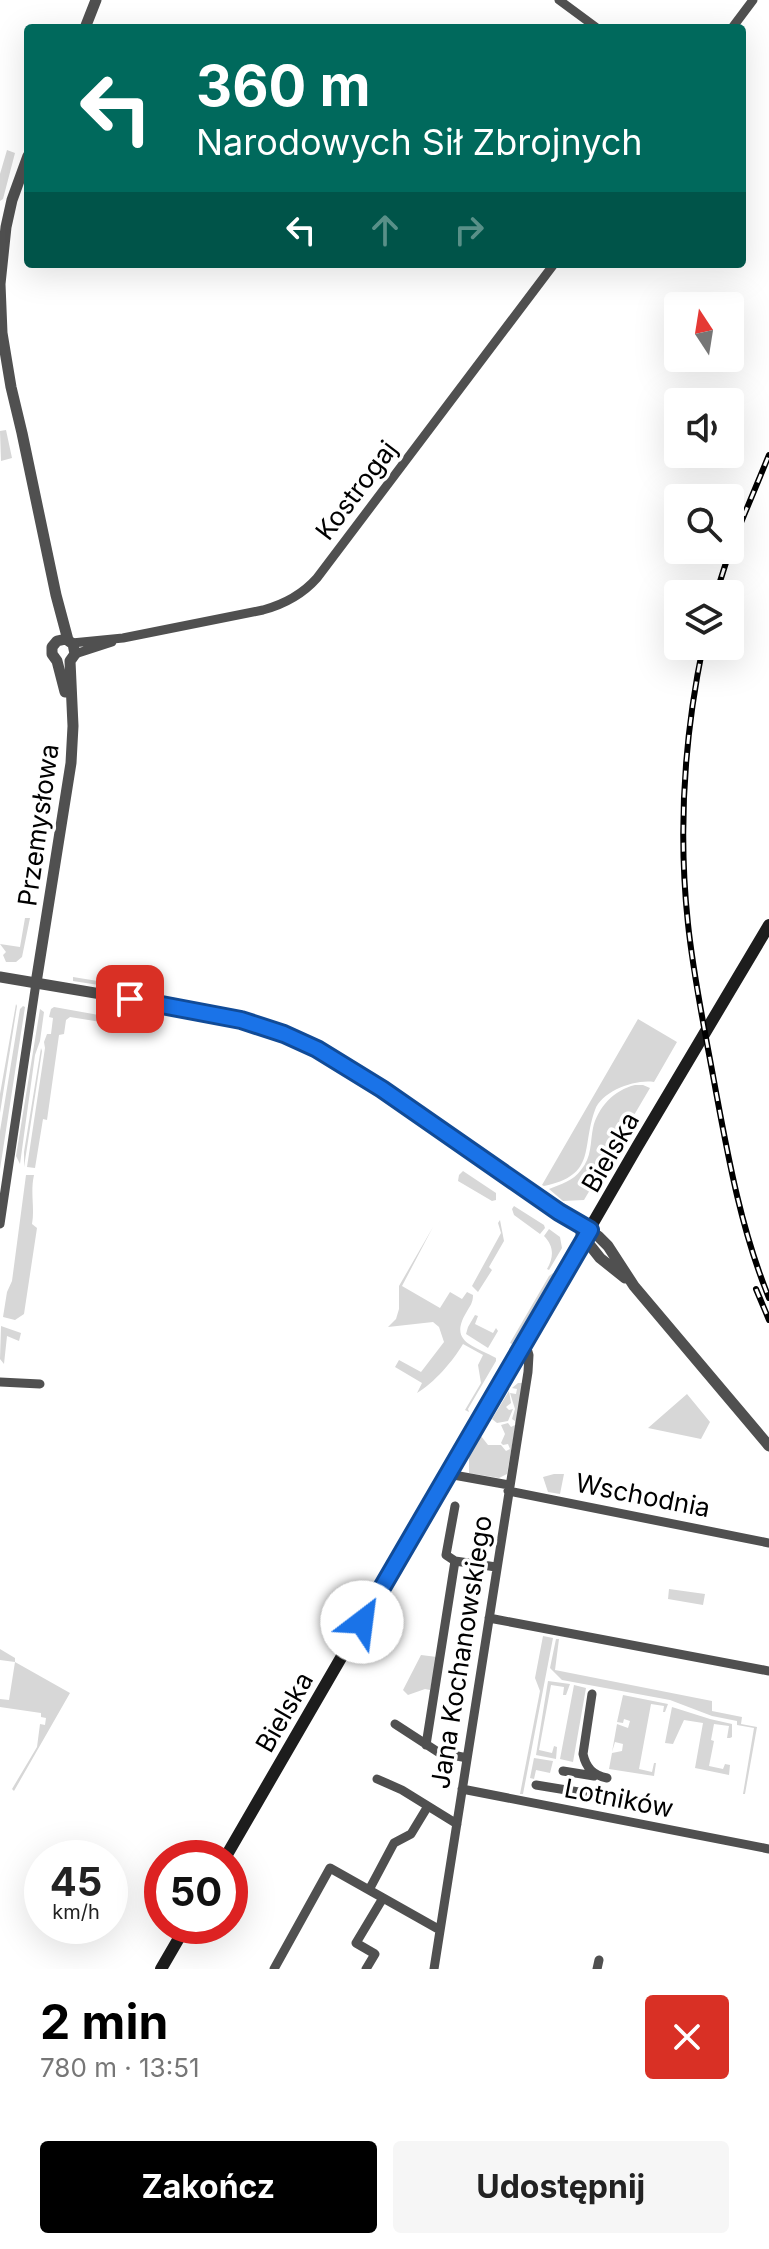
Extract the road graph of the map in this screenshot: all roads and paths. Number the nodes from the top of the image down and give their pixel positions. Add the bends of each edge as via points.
1 (96, 0) edge
2 (559, 0) edge
3 (753, 0) edge
4 (87, 24) edge
5 (592, 24) edge
6 (735, 24) edge
7 (24, 167) edge
8 (551, 268) edge
9 (68, 648) junction
10 (57, 661) junction
11 (72, 716) junction
12 (769, 925) edge
13 (0, 977) edge
14 (36, 983) junction
15 (0, 1224) edge
16 (588, 1235) junction
17 (525, 1342) junction
18 (514, 1361) junction
19 (528, 1372) junction
20 (0, 1382) edge
21 (40, 1384) dead end
22 (769, 1446) edge
23 (448, 1474) junction
24 (509, 1488) junction
25 (455, 1506) dead end
26 (769, 1543) edge
27 (455, 1561) junction
28 (496, 1567) junction
29 (489, 1618) junction
30 (769, 1671) edge
31 (592, 1694) dead end
32 (395, 1724) dead end
33 (426, 1745) junction
34 (467, 1758) junction
35 (563, 1771) dead end
36 (377, 1779) dead end
37 (536, 1785) dead end
38 (462, 1789) junction
39 (603, 1796) dead end
40 (428, 1806) junction
41 (457, 1824) junction
42 (235, 1840) edge
43 (769, 1849) edge
44 (369, 1890) junction
45 (383, 1898) junction
46 (440, 1930) junction
47 (176, 1944) edge
48 (161, 1969) edge
49 (274, 1969) edge
50 (366, 1969) edge
51 (434, 1969) edge

1 - 4 street
2 - 5 street
3 - 6 street
7 - 9 street, Przemysłowa via 6,227 2,333
8 - 9 street, Kostrogaj via 304,591 274,607
9 - 10 street via 64,663
9 - 10 street, Przemysłowa via 52,654
9 - 11 street, Przemysłowa
10 - 11 street, Przemysłowa
11 - 14 street, Przemysłowa via 71,763
12 - 16 main road, Bielska
13 - 14 street
14 - 15 street, Przemysłowa
14 - 16 street via 213,1013 295,1039 363,1076
16 - 17 main road, Bielska
16 - 22 street via 608,1246 634,1286
17 - 18 main road, Bielska
17 - 19 street, Jana Kochanowskiego
18 - 19 street
18 - 23 main road, Bielska
19 - 24 street, Jana Kochanowskiego
20 - 21 street
23 - 24 street, Wschodnia
23 - 42 main road, Bielska
24 - 26 street, Wschodnia
24 - 28 street, Jana Kochanowskiego
25 - 27 street via 446,1555
27 - 28 street
27 - 33 street
28 - 29 street, Jana Kochanowskiego
29 - 30 street
29 - 34 street, Jana Kochanowskiego
31 - 35 street via 583,1754 602,1777
32 - 33 street
33 - 34 street
34 - 38 street, Jana Kochanowskiego
36 - 40 street
37 - 39 street
38 - 41 street, Jana Kochanowskiego
38 - 43 street, Lotników
40 - 41 street
40 - 44 street via 411,1834 394,1843
41 - 46 street, Jana Kochanowskiego
44 - 45 street
44 - 49 street via 330,1868
45 - 46 street
45 - 50 street via 356,1943 375,1954
46 - 51 street, Jana Kochanowskiego
47 - 48 main road

